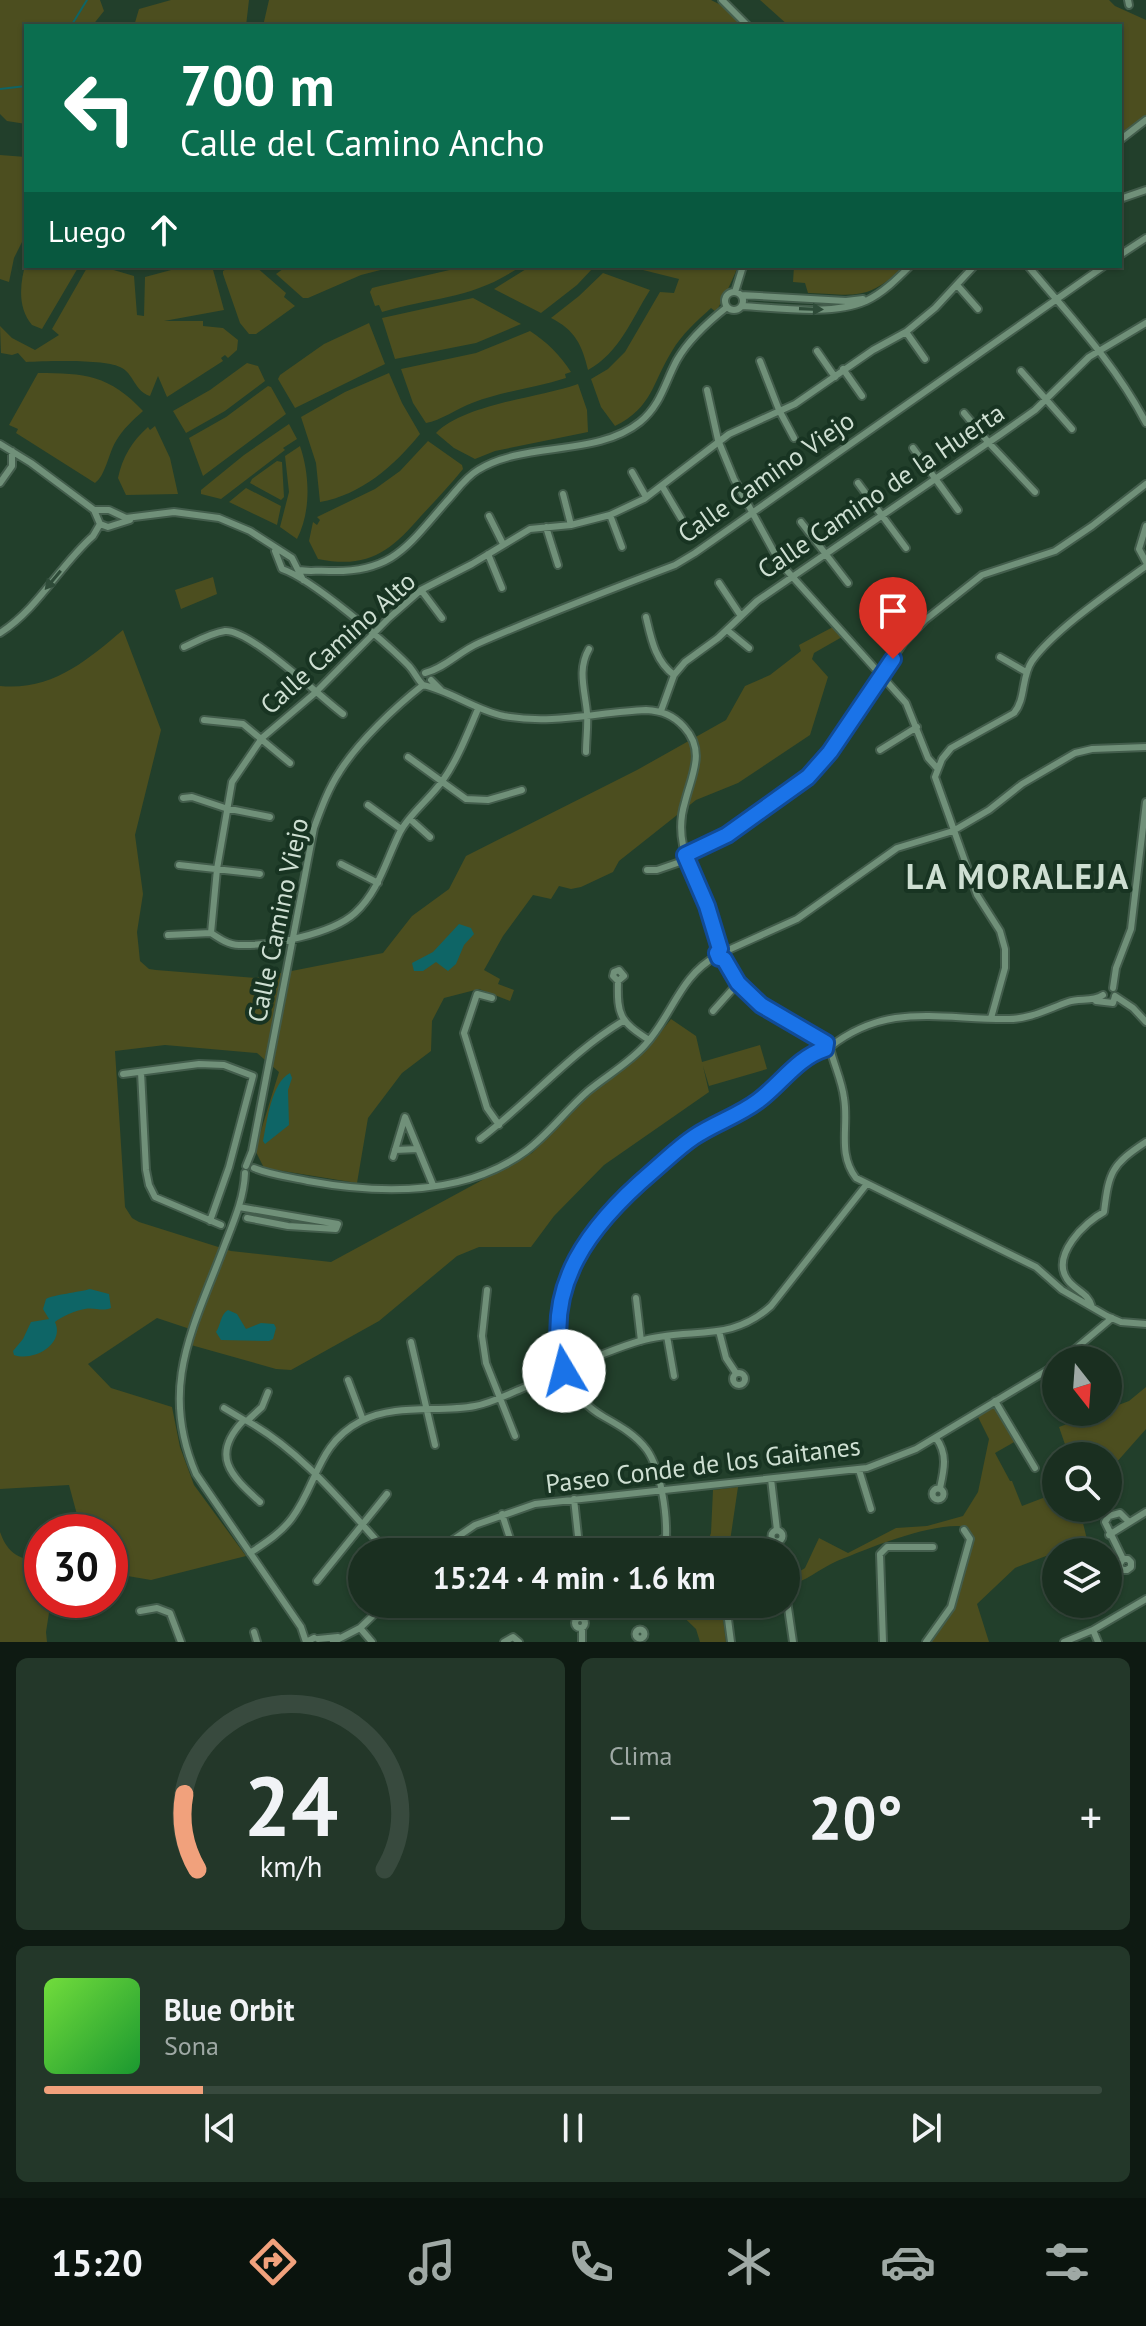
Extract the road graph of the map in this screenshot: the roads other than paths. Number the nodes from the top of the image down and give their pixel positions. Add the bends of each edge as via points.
1 (722, 0) edge
2 (746, 24) edge
3 (1146, 120) edge
4 (1122, 138) edge
5 (1146, 190) edge
6 (1122, 198) edge
7 (1146, 238) edge
8 (1122, 254) edge
9 (743, 268) edge
10 (908, 268) edge
11 (972, 268) edge
12 (1030, 268) edge
13 (1101, 268) edge
14 (957, 285) junction
15 (738, 294) junction
16 (877, 294) junction
17 (1056, 299) junction
18 (742, 306) junction
19 (727, 307) junction
20 (978, 309) dead end
21 (1146, 323) edge
22 (906, 332) junction
23 (1098, 350) junction
24 (817, 351) dead end
25 (925, 359) dead end
26 (760, 361) dead end
27 (843, 369) junction
28 (1021, 371) dead end
29 (835, 377) junction
30 (707, 390) dead end
31 (862, 396) dead end
32 (1047, 398) junction
33 (1146, 403) edge
34 (1138, 407) junction
35 (779, 410) junction
36 (964, 413) dead end
37 (1146, 423) edge
38 (1072, 429) dead end
39 (794, 438) dead end
40 (718, 440) junction
41 (989, 443) junction
42 (0, 444) edge
43 (913, 448) dead end
44 (12, 451) junction
45 (26, 461) junction
46 (12, 466) junction
47 (632, 472) dead end
48 (935, 480) junction
49 (0, 483) edge
50 (858, 483) dead end
51 (1146, 484) edge
52 (662, 486) junction
53 (1035, 492) dead end
54 (563, 494) dead end
55 (646, 497) junction
56 (94, 510) junction
57 (958, 510) dead end
58 (103, 511) junction
59 (751, 512) junction
60 (116, 515) junction
61 (610, 515) junction
62 (489, 516) dead end
63 (139, 517) junction
64 (882, 517) junction
65 (681, 518) dead end
66 (99, 521) junction
67 (801, 522) dead end
68 (113, 525) junction
69 (571, 525) junction
70 (1146, 526) edge
71 (546, 527) junction
72 (503, 544) junction
73 (622, 547) dead end
74 (274, 548) junction
75 (906, 548) dead end
76 (488, 554) junction
77 (828, 555) junction
78 (287, 557) junction
79 (280, 563) junction
80 (1146, 564) edge
81 (558, 565) dead end
82 (297, 567) junction
83 (289, 571) junction
84 (313, 572) junction
85 (792, 578) junction
86 (305, 582) junction
87 (719, 583) dead end
88 (848, 583) dead end
89 (502, 588) dead end
90 (421, 590) junction
91 (741, 616) junction
92 (646, 617) dead end
93 (442, 618) dead end
94 (727, 630) junction
95 (0, 633) edge
96 (373, 634) junction
97 (184, 647) dead end
98 (749, 648) dead end
99 (589, 649) dead end
100 (1000, 657) dead end
101 (1026, 672) junction
102 (674, 675) junction
103 (882, 676) junction
104 (424, 679) junction
105 (315, 693) junction
106 (478, 709) junction
107 (661, 711) junction
108 (343, 714) dead end
109 (587, 717) junction
110 (204, 720) dead end
111 (917, 727) junction
112 (262, 738) junction
113 (1146, 747) edge
114 (880, 750) dead end
115 (586, 752) dead end
116 (408, 757) dead end
117 (290, 763) dead end
118 (937, 768) junction
119 (442, 782) junction
120 (522, 790) dead end
121 (183, 798) dead end
122 (1146, 802) edge
123 (368, 805) dead end
124 (225, 808) junction
125 (270, 817) dead end
126 (410, 819) junction
127 (401, 829) junction
128 (953, 831) junction
129 (430, 837) dead end
130 (685, 858) junction
131 (341, 864) dead end
132 (179, 865) dead end
133 (217, 869) junction
134 (647, 870) dead end
135 (260, 874) dead end
136 (378, 883) junction
137 (211, 933) junction
138 (168, 935) dead end
139 (293, 938) junction
140 (722, 954) junction
141 (618, 981) dead end
142 (738, 983) junction
143 (1110, 996) junction
144 (492, 998) dead end
145 (713, 1011) dead end
146 (991, 1018) junction
147 (623, 1021) junction
148 (1146, 1022) edge
149 (649, 1040) junction
150 (826, 1046) junction
151 (141, 1072) junction
152 (123, 1074) dead end
153 (499, 1125) junction
154 (480, 1139) dead end
155 (1146, 1142) edge
156 (418, 1149) junction
157 (230, 1163) junction
158 (249, 1170) junction
159 (433, 1185) junction
160 (866, 1185) junction
161 (239, 1207) junction
162 (247, 1218) dead end
163 (210, 1221) junction
164 (221, 1225) dead end
165 (487, 1290) dead end
166 (636, 1298) dead end
167 (1092, 1307) junction
168 (1110, 1317) junction
169 (1146, 1324) edge
170 (719, 1331) junction
171 (667, 1336) junction
172 (641, 1341) junction
173 (411, 1342) dead end
174 (1078, 1346) edge
175 (564, 1371) junction
176 (736, 1373) dead end
177 (1042, 1373) edge
178 (674, 1376) dead end
179 (348, 1380) dead end
180 (268, 1392) dead end
181 (498, 1398) junction
182 (995, 1401) junction
183 (224, 1408) dead end
184 (427, 1409) junction
185 (363, 1420) junction
186 (246, 1421) junction
187 (515, 1436) dead end
188 (936, 1438) junction
189 (435, 1445) dead end
190 (1035, 1468) dead end
191 (859, 1470) junction
192 (313, 1473) junction
193 (771, 1479) junction
194 (940, 1488) dead end
195 (661, 1490) junction
196 (387, 1494) dead end
197 (574, 1499) junction
198 (260, 1502) dead end
199 (871, 1509) dead end
200 (1146, 1512) edge
201 (502, 1514) junction
202 (1129, 1522) junction
203 (362, 1524) junction
204 (777, 1530) dead end
205 (964, 1530) dead end
206 (1109, 1535) junction
207 (578, 1536) dead end
208 (374, 1538) edge
209 (456, 1538) edge
210 (510, 1538) edge
211 (666, 1538) dead end
212 (933, 1547) dead end
213 (250, 1553) junction
214 (1123, 1559) dead end
215 (317, 1581) dead end
216 (1146, 1599) edge
217 (140, 1611) dead end
218 (370, 1618) edge
219 (728, 1618) edge
220 (790, 1618) edge
221 (301, 1627) junction
222 (360, 1628) junction
223 (582, 1628) dead end
224 (1093, 1630) junction
225 (254, 1632) dead end
226 (341, 1637) junction
227 (318, 1640) edge
228 (181, 1642) edge
229 (257, 1642) edge
230 (306, 1642) edge
231 (333, 1642) edge
232 (372, 1642) edge
233 (504, 1642) edge
234 (519, 1642) edge
235 (582, 1642) edge
236 (731, 1642) edge
237 (793, 1642) edge
238 (883, 1642) edge
239 (926, 1642) edge
240 (1064, 1642) edge
241 (1098, 1642) edge

1 - 2 street
3 - 4 street
5 - 6 street
7 - 8 street
9 - 15 street
10 - 16 street
11 - 14 street, Calle Camino Alto
12 - 17 street
13 - 17 street, Calle Camino Viejo
14 - 20 street
14 - 22 street, Calle Camino Alto
15 - 16 street via 846,301
15 - 18 street
15 - 19 street via 726,297
18 -> 16 street via 845,308
17 - 23 street
17 - 59 street, Calle Camino Viejo
18 - 19 street
19 - 84 street via 689,342 653,409 630,430 492,462 474,472 386,562 366,570
21 - 23 street, Calle Camino de la Huerta
22 - 25 street
22 - 27 street, Calle Camino Alto
23 - 32 street, Calle Camino de la Huerta
23 - 34 street
24 - 29 street
26 - 35 street
27 - 29 street, Calle Camino Alto
27 - 31 street
28 - 32 street
29 - 35 street, Calle Camino Alto
30 - 40 street
32 - 38 street
32 - 41 street, Calle Camino de la Huerta
33 - 34 street
34 - 37 street
35 - 39 street
35 - 40 street, Calle Camino Alto
36 - 41 street
40 - 52 street, Calle Camino Alto
40 - 59 street
41 - 48 street, Calle Camino de la Huerta
41 - 53 street
42 - 44 street
43 - 48 street
44 - 45 street
44 - 46 street
45 - 46 street
45 - 56 street
46 - 49 street
47 - 55 street
48 - 57 street
48 - 64 street, Calle Camino de la Huerta
50 - 64 street
51 - 103 street via 1055,551 982,575 914,631
52 - 55 street, Calle Camino Alto
52 - 65 street
54 - 69 street
55 - 61 street, Calle Camino Alto
56 - 58 street
56 - 66 street
58 - 60 street
58 - 66 street
59 - 85 street
59 - 104 street, Calle Camino Viejo via 675,565 473,645
60 - 63 street
60 - 68 street
61 - 69 street, Calle Camino Alto
61 - 73 street
62 - 72 street
63 - 68 street
63 - 74 street via 174,512 219,518
64 - 75 street
64 - 77 street, Calle Camino de la Huerta
66 - 68 street
66 -> 95 street via 98,531
67 - 77 street
69 - 71 street, Calle Camino Alto
70 - 80 street via 1139,549
71 - 72 street, Calle Camino Alto via 530,529
71 - 81 street
72 - 76 street, Calle Camino Alto
74 - 78 street
74 - 79 street
76 - 89 street
76 - 90 street, Calle Camino Alto
77 - 85 street, Calle Camino de la Huerta
77 - 88 street
78 - 79 street
78 - 82 street
79 - 83 street
80 - 101 street via 1069,626
82 - 83 street
82 - 84 street
82 - 86 street
83 - 86 street
84 - 86 street
85 - 91 street, Calle Camino de la Huerta
85 - 103 street
86 - 96 street
87 - 91 street
90 - 93 street
90 - 96 street, Calle Camino Alto
91 - 94 street, Calle Camino de la Huerta
92 - 102 street via 653,648
94 - 98 street
94 - 102 street, Calle Camino de la Huerta
96 - 104 street
96 - 105 street, Calle Camino Alto
97 - 105 street via 205,637 236,633 255,641
99 - 109 street via 582,677
100 - 101 street
101 - 118 street via 1018,709 951,748
102 - 107 street, Calle Camino de la Huerta
103 - 111 street via 906,703
103 - 130 street via 808,777
104 - 106 street
104 - 139 street, Calle Camino Viejo via 340,770 325,799 314,828
105 - 108 street
105 - 112 street, Calle Camino Alto
106 - 109 street via 526,719
106 - 119 street
107 - 109 street
107 - 130 street via 676,718 696,747 681,830
109 - 115 street
110 - 112 street via 243,724
111 - 114 street
111 - 118 street
112 - 117 street
112 - 124 street, Calle Camino Alto via 232,782
113 - 128 street via 1075,753
116 - 119 street
118 - 128 street via 936,782
119 - 120 street via 466,799 488,800
119 - 126 street
121 - 124 street
122 - 143 street via 1131,929
123 - 127 street
124 - 125 street
124 - 133 street, Calle Camino Alto
126 - 127 street
126 - 129 street
127 - 136 street
128 - 140 street via 897,848 797,919
128 - 146 street via 1005,949
130 - 134 street
130 - 140 street
131 - 136 street
132 - 133 street
133 - 135 street
133 - 137 street, Calle Camino Alto
136 - 139 street via 354,914 334,927
137 - 138 street
137 - 139 street via 237,945
139 - 158 street, Calle Camino Viejo
140 - 142 street
140 - 149 street via 687,980
141 - 147 street
142 - 145 street
142 - 150 street via 761,1005
143 - 146 street via 1072,1001 1025,1017
143 - 148 street
144 - 153 street via 477,994 464,1033 487,1108
146 - 150 street via 908,1016
147 - 149 street
147 - 153 street via 586,1046
149 - 159 street via 528,1150 480,1176
150 - 160 street via 844,1093 846,1160
150 - 175 street via 760,1099 683,1145 587,1239 564,1286 558,1322
151 - 152 street
151 - 157 street via 199,1064 224,1065 253,1076
151 - 163 street via 149,1185 155,1197
153 - 154 street
155 - 167 street via 1114,1167 1104,1212 1081,1228 1065,1255 1068,1281 1090,1298
156 - 156 street via 406,1114 394,1154
156 - 159 street
157 - 158 street
157 - 163 street
158 - 159 street via 352,1189
158 - 161 street, Calle Camino Viejo
160 - 167 street via 1036,1267
160 - 170 street via 771,1306 744,1326
161 - 162 street via 338,1224 336,1229 288,1226
161 - 213 street, Calle Camino Viejo via 184,1355 178,1398 185,1448 196,1474
163 - 164 street
165 - 181 street via 483,1350
166 - 172 street
167 - 168 street
168 - 169 street
168 - 174 street
170 - 171 street
170 - 176 street
171 - 172 street
171 - 178 street
172 - 175 street
173 - 184 street
175 - 181 street
175 - 195 street via 582,1402 629,1432 648,1452
177 - 182 street, Paseo Conde de los Gaitanes
179 - 185 street
180 - 186 street via 262,1407
181 - 184 street via 471,1407
181 - 187 street
182 - 188 street, Paseo Conde de los Gaitanes
182 - 190 street
183 - 186 street
184 - 185 street
184 - 189 street
185 - 192 street via 334,1442
186 - 192 street via 280,1442
186 - 198 street via 228,1438 226,1457 235,1479
188 - 191 street, Paseo Conde de los Gaitanes
188 - 194 street via 944,1460
191 - 193 street, Paseo Conde de los Gaitanes
191 - 199 street
192 - 203 street
192 - 213 street via 294,1515
193 - 195 street, Paseo Conde de los Gaitanes
193 - 204 street
195 - 197 street, Paseo Conde de los Gaitanes
195 - 211 street
196 - 203 street
197 - 201 street, Paseo Conde de los Gaitanes
197 - 207 street
200 - 202 street
201 - 209 street, Paseo Conde de los Gaitanes
201 - 210 street
202 - 206 street
202 - 206 street via 1123,1514 1112,1514 1105,1522
203 - 208 street
203 - 215 street
205 - 239 street via 970,1539 951,1607
206 - 214 street
212 - 238 street via 887,1547 880,1554
213 - 221 street, Calle Camino Viejo
216 - 224 street
217 - 228 street via 157,1608 170,1613
218 - 222 street
219 - 236 street
220 - 237 street
221 - 227 street, Calle Camino Viejo
221 - 230 street, Calle Camino Viejo
222 - 226 street
222 - 232 street
223 - 235 street
224 - 240 street
224 - 241 street
225 - 229 street
226 - 227 street
226 - 231 street
227 - 230 street
233 - 234 street via 513,1637

